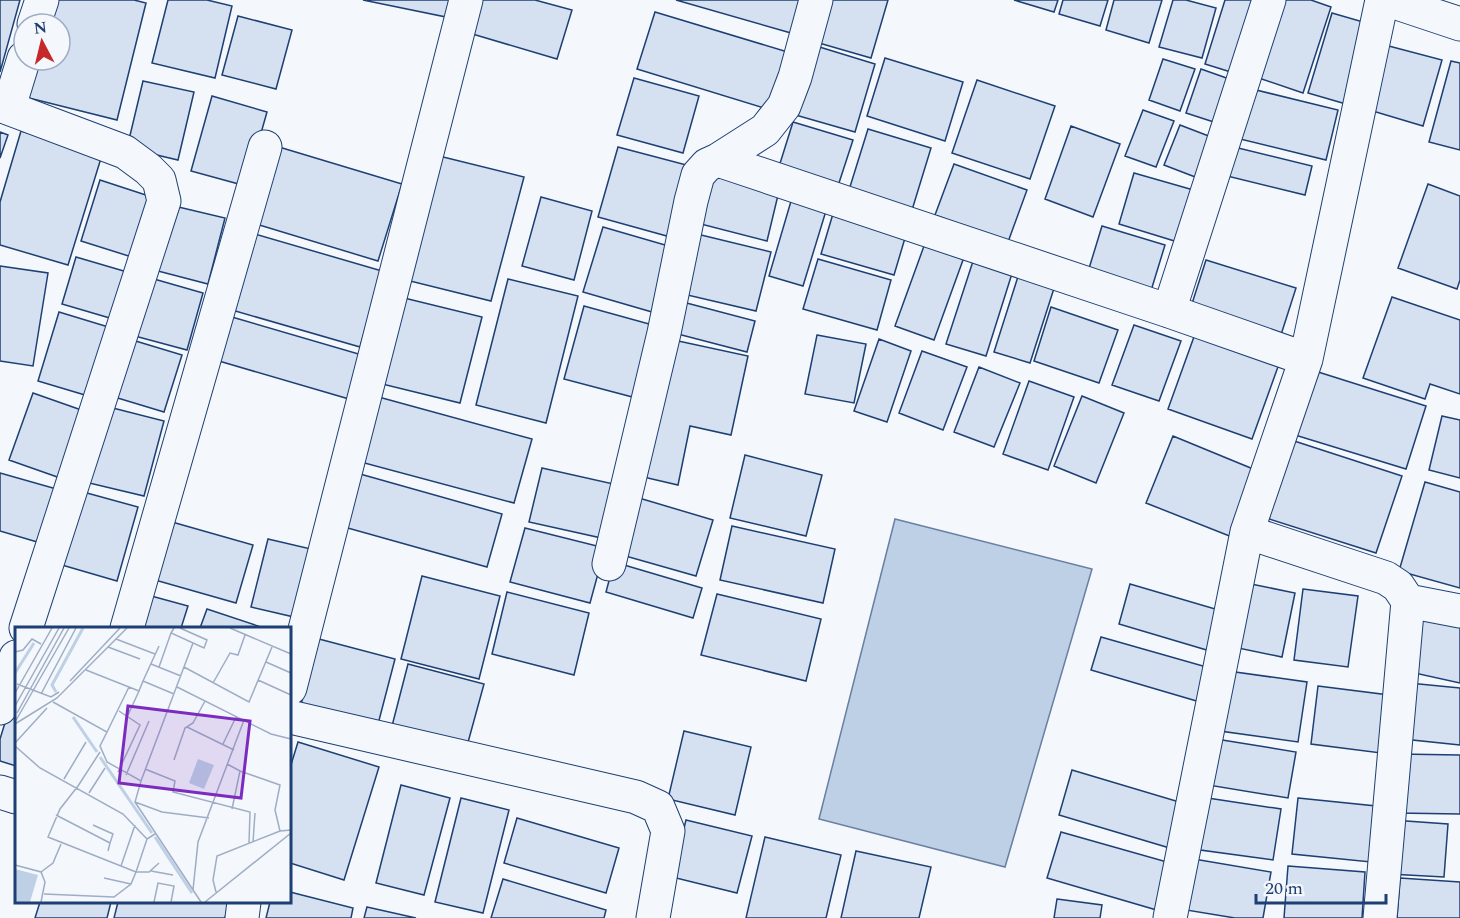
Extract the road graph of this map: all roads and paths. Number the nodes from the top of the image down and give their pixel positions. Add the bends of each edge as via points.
1 (466, 0) edge
2 (816, 0) edge
3 (1269, 0) edge
4 (1382, 0) edge
5 (1388, 0) edge
6 (1460, 24) edge
7 (18, 72) edge
8 (4, 106) edge
9 (265, 147) dead end
10 (718, 160) junction
11 (1169, 311) junction
12 (1306, 359) junction
13 (1247, 532) junction
14 (609, 564) dead end
15 (1408, 601) junction
16 (1460, 611) edge
17 (26, 627) edge
18 (128, 627) edge
19 (15, 660) edge
20 (291, 684) edge
21 (0, 708) edge
22 (291, 717) edge
23 (0, 792) edge
24 (15, 797) edge
25 (244, 903) edge
26 (242, 918) edge
27 (653, 918) edge
28 (1170, 918) edge
29 (1380, 918) edge

1 - 20 street
2 - 10 street via 784,106 765,130
3 - 11 street
4 - 12 street
5 - 6 street
7 - 8 street
8 - 17 street via 124,152 159,180 164,201
9 - 18 street
10 - 11 street
10 - 14 street via 698,175
11 - 12 street
12 - 13 street
13 - 15 street via 1386,578 1398,586
13 - 28 street
15 - 16 street
15 - 29 street
19 - 21 street
22 - 27 street via 636,797 658,807 668,831
23 - 24 street
25 - 26 street

